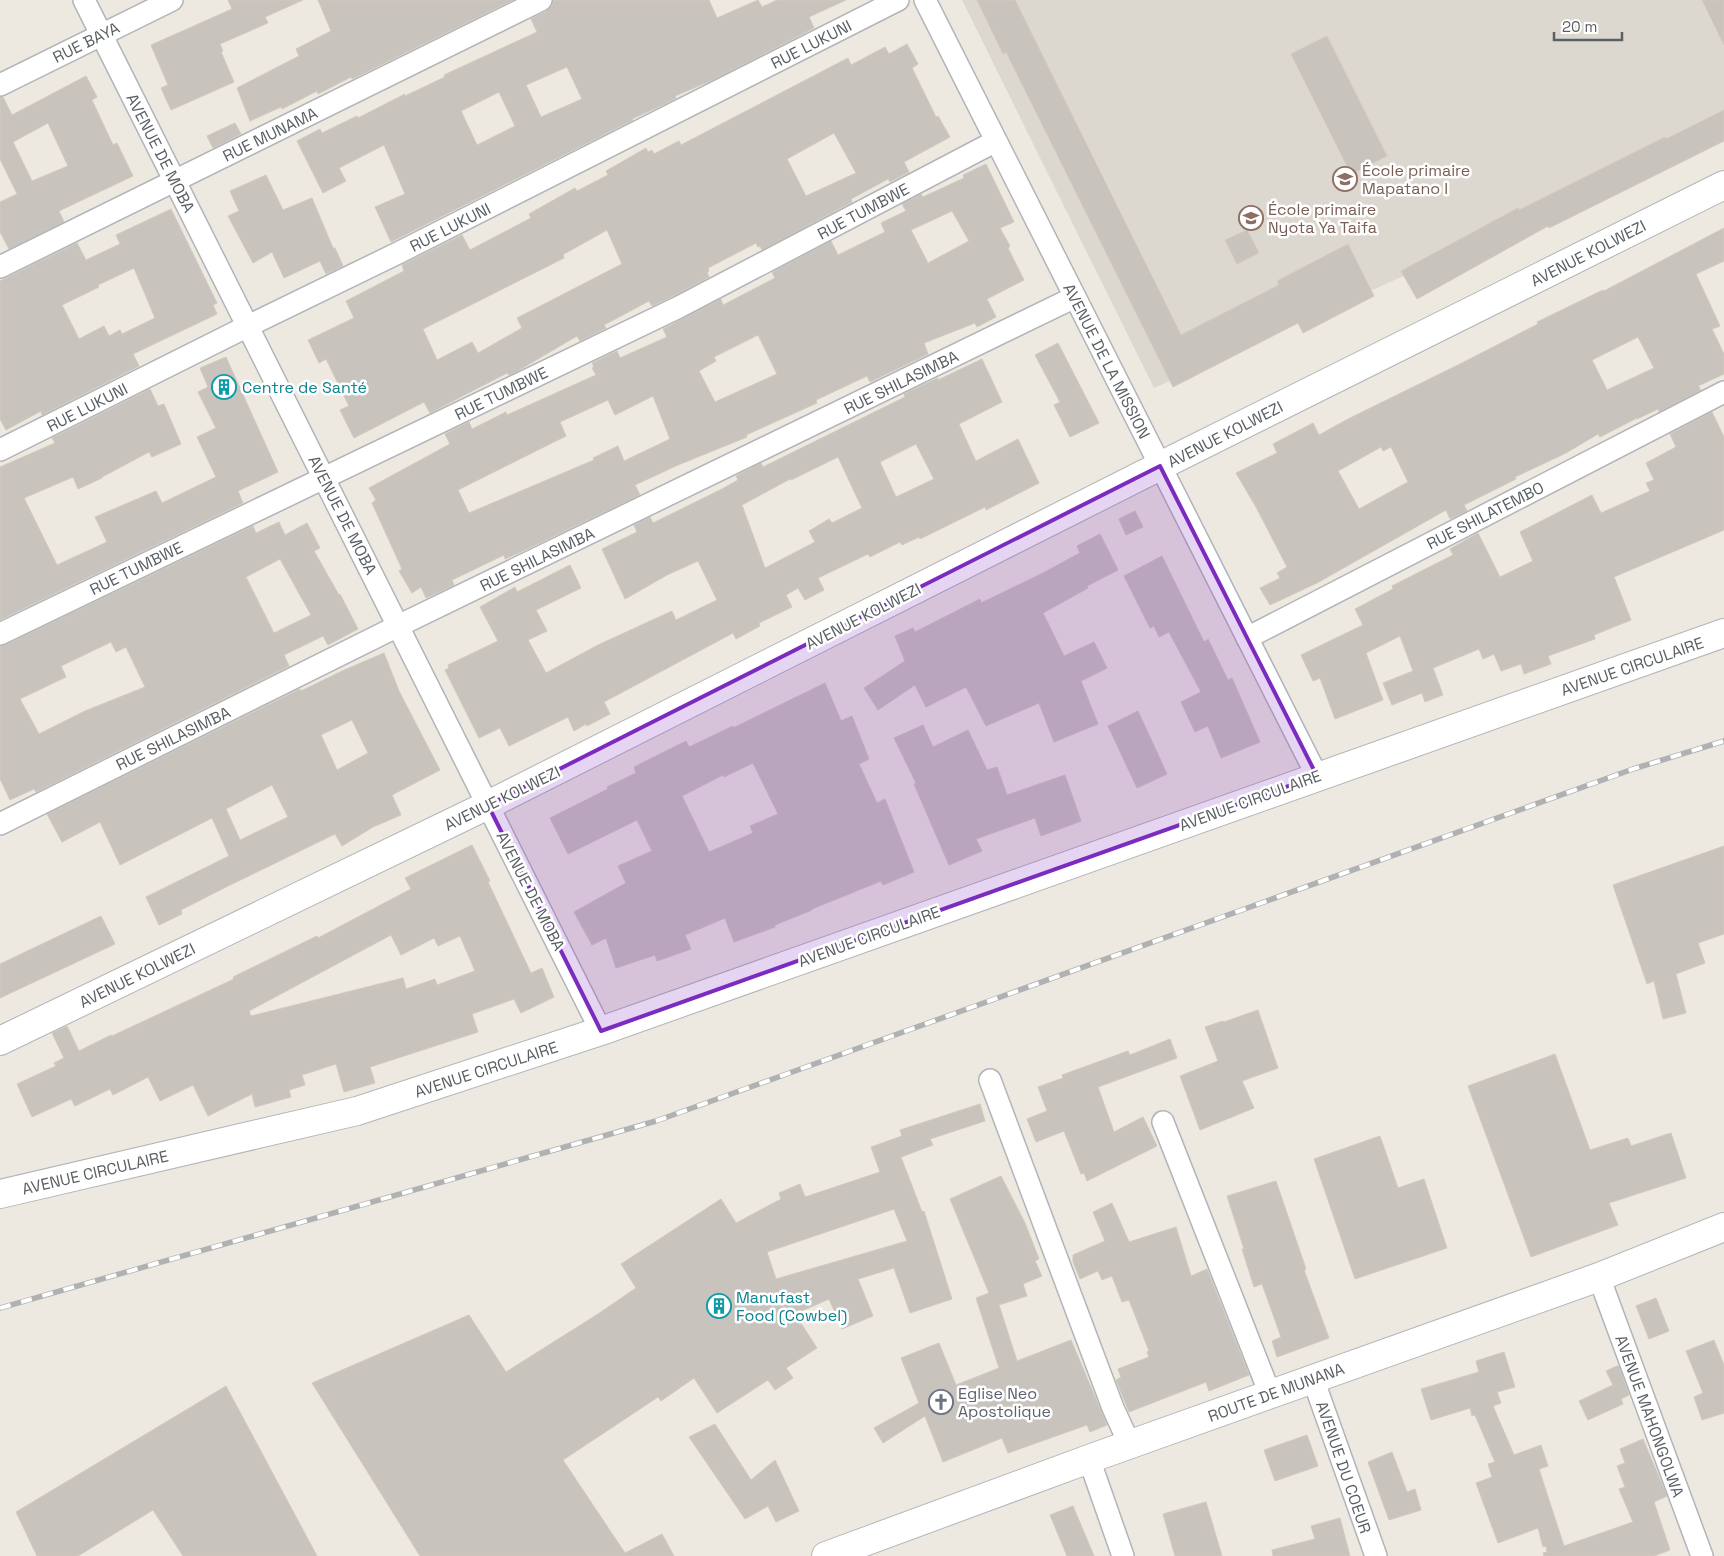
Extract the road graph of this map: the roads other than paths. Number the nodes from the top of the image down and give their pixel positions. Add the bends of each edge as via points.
1 (84, 0) edge
2 (172, 0) edge
3 (541, 0) edge
4 (898, 0) edge
5 (925, 0) edge
6 (102, 35) junction
7 (0, 84) edge
8 (996, 141) junction
9 (175, 181) junction
10 (1724, 185) edge
11 (0, 267) edge
12 (1075, 297) junction
13 (248, 326) junction
14 (1724, 392) edge
15 (0, 450) edge
16 (1160, 466) junction
17 (324, 478) junction
18 (398, 626) junction
19 (1724, 633) edge
20 (0, 634) edge
21 (1247, 638) junction
22 (1317, 776) junction
23 (488, 805) junction
24 (0, 824) edge
25 (601, 1031) junction
26 (0, 1042) edge
27 (990, 1080) dead end
28 (1163, 1122) dead end
29 (0, 1194) edge
30 (1724, 1227) edge
31 (1599, 1277) junction
32 (1313, 1379) junction
33 (1270, 1394) junction
34 (1130, 1445) junction
35 (1089, 1459) junction
36 (826, 1556) edge
37 (1123, 1556) edge
38 (1376, 1556) edge
39 (1702, 1556) edge

1 - 6 street, AVENUE DE MOBA
2 - 6 street, RUE BAYA
3 - 9 street, RUE MUNAMA
4 - 13 street, RUE LUKUNI
5 - 8 street, AVENUE DE LA MISSION
6 - 7 street, RUE BAYA
6 - 9 street, AVENUE DE MOBA
8 - 12 street, AVENUE DE LA MISSION
8 - 17 street, RUE TUMBWE via 679,307
9 - 11 street, RUE MUNAMA
9 - 13 street, AVENUE DE MOBA
10 - 16 street, AVENUE KOLWEZI
12 - 16 street, AVENUE DE LA MISSION
12 - 18 street, RUE SHILASIMBA
13 - 15 street, RUE LUKUNI
13 - 17 street, AVENUE DE MOBA
14 - 21 street, RUE SHILATEMBO
16 - 21 street, AVENUE DE LA MISSION
16 - 23 street, AVENUE KOLWEZI
17 - 18 street, AVENUE DE MOBA
17 - 20 street, RUE TUMBWE
18 - 23 street, AVENUE DE MOBA
18 - 24 street, RUE SHILASIMBA
19 - 22 street, AVENUE CIRCULAIRE
21 - 22 street, AVENUE DE LA MISSION
22 - 25 street, AVENUE CIRCULAIRE
23 - 25 street, AVENUE DE MOBA
23 - 26 street, AVENUE KOLWEZI
25 - 29 street, AVENUE CIRCULAIRE via 357,1111
27 - 34 street via 1113,1408
28 - 33 street
30 - 31 street, ROUTE DE MUNANA
31 - 32 street, ROUTE DE MUNANA
31 - 39 street, AVENUE MAHONGOLWA
32 - 33 street, ROUTE DE MUNANA
32 - 38 street, AVENUE DU COEUR
33 - 34 street, ROUTE DE MUNANA
34 - 35 street, ROUTE DE MUNANA
35 - 36 street, ROUTE DE MUNANA
35 - 37 street

